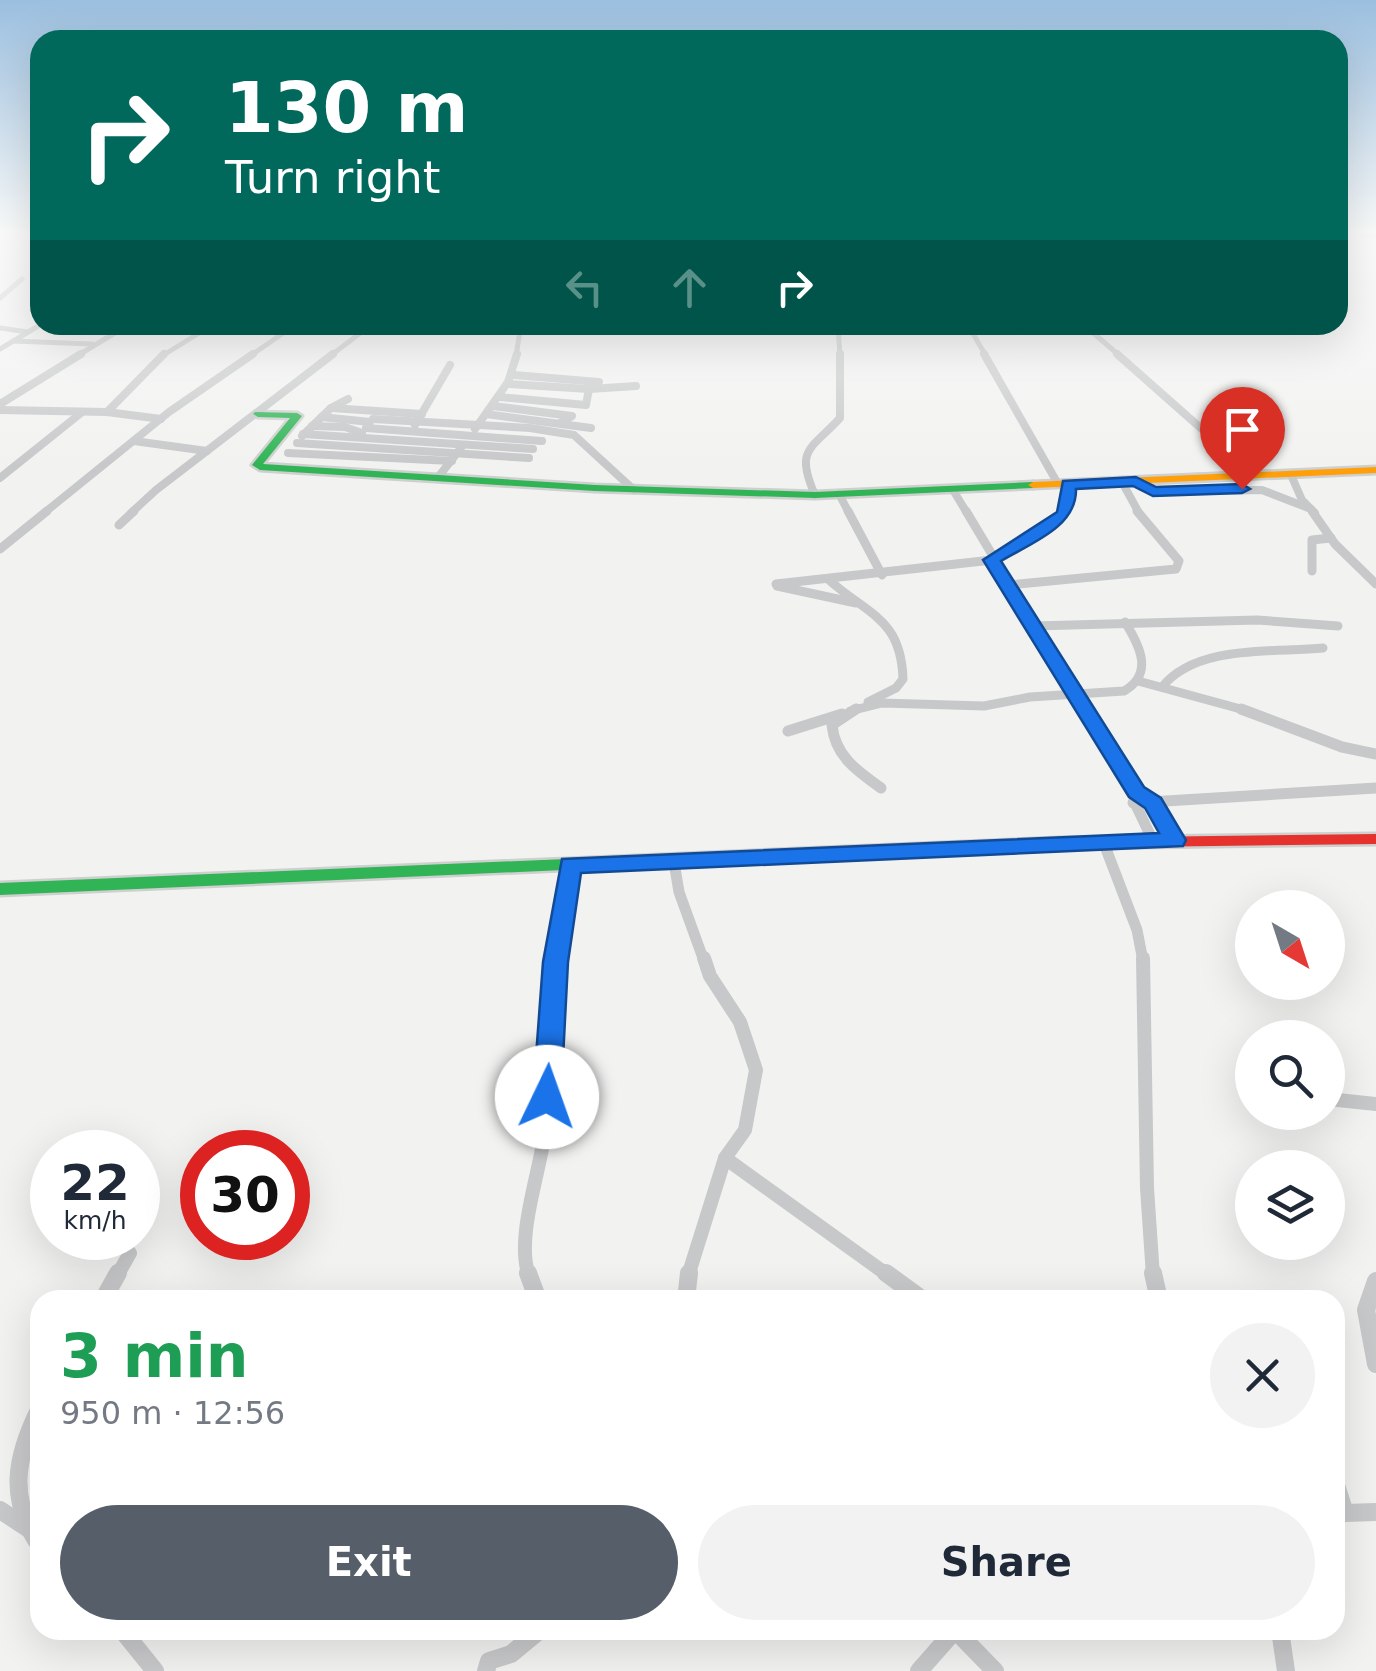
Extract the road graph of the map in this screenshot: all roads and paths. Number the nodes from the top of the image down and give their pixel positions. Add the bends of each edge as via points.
1 (0, 328) edge
2 (28, 332) joint
3 (111, 335) edge
4 (195, 335) edge
5 (279, 335) edge
6 (358, 335) edge
7 (519, 335) edge
8 (838, 335) edge
9 (974, 335) edge
10 (1095, 335) edge
11 (12, 341) junction
12 (96, 344) junction
13 (0, 349) edge
14 (450, 365) dead end
15 (514, 374) junction
16 (614, 383) dead end
17 (509, 384) junction
18 (636, 386) dead end
19 (589, 389) junction
20 (500, 397) junction
21 (348, 399) dead end
22 (493, 406) junction
23 (0, 407) edge
24 (331, 408) junction
25 (107, 412) junction
26 (82, 413) junction
27 (258, 414) junction
28 (422, 414) junction
29 (486, 414) junction
30 (322, 417) junction
31 (161, 419) junction
32 (560, 422) junction
33 (416, 423) junction
34 (367, 425) junction
35 (312, 426) junction
36 (591, 428) dead end
37 (475, 429) junction
38 (410, 432) junction
39 (300, 439) junction
40 (134, 440) junction
41 (542, 441) dead end
42 (402, 445) junction
43 (351, 447) junction
44 (462, 447) junction
45 (207, 451) junction
46 (531, 454) dead end
47 (344, 457) junction
48 (452, 460) junction
49 (284, 461) junction
50 (386, 466) junction
51 (1376, 470) edge
52 (333, 472) junction
53 (1291, 475) junction
54 (439, 476) junction
55 (1232, 476) junction
56 (0, 478) edge
57 (1129, 482) junction
58 (1063, 484) junction
59 (634, 490) junction
60 (953, 490) junction
61 (839, 494) junction
62 (814, 495) junction
63 (1311, 509) junction
64 (120, 525) dead end
65 (1331, 538) junction
66 (0, 548) edge
67 (992, 560) junction
68 (1312, 571) dead end
69 (882, 575) junction
70 (828, 580) junction
71 (1376, 584) edge
72 (1008, 585) junction
73 (865, 604) junction
74 (1125, 622) junction
75 (1034, 626) junction
76 (1338, 626) dead end
77 (1323, 648) dead end
78 (1138, 682) junction
79 (1162, 687) junction
80 (1078, 695) junction
81 (860, 706) junction
82 (842, 714) junction
83 (788, 731) dead end
84 (1376, 754) edge
85 (881, 788) dead end
86 (1376, 788) edge
87 (1135, 798) junction
88 (1153, 803) junction
89 (1376, 838) edge
90 (1174, 840) junction
91 (1102, 841) junction
92 (1152, 841) junction
93 (674, 862) junction
94 (570, 865) junction
95 (0, 889) edge
96 (1345, 1101) edge
97 (1376, 1104) edge
98 (725, 1158) junction
99 (126, 1260) edge
100 (1376, 1281) edge
101 (109, 1290) edge
102 (534, 1290) edge
103 (687, 1290) edge
104 (909, 1290) edge
105 (1157, 1290) edge
106 (1376, 1364) edge
107 (30, 1429) edge
108 (0, 1510) edge
109 (1376, 1512) edge
110 (1345, 1514) edge
111 (30, 1521) edge
112 (30, 1534) edge
113 (130, 1640) edge
114 (528, 1640) edge
115 (946, 1640) edge
116 (965, 1640) edge
117 (1281, 1640) edge
118 (155, 1671) edge
119 (486, 1671) edge
120 (919, 1671) edge
121 (994, 1671) edge
122 (1286, 1671) edge

1 - 2 street
2 - 11 street
3 - 12 street
4 - 25 street via 167,351
5 - 31 street
6 - 27 street
7 - 15 street
8 - 62 street via 843,406 840,418 806,453 803,464
9 - 58 street
10 - 55 street via 1230,454
11 - 12 street
11 - 13 street
12 - 23 street
14 - 28 street
15 - 16 street
15 - 17 street
17 - 19 street
17 - 20 street
18 - 19 street
19 - 20 street via 586,405
20 - 22 street
21 - 24 street
22 - 29 street
22 - 32 street via 572,416
23 - 26 street
24 - 30 street
24 - 34 street
25 - 26 street
25 - 31 street
26 - 56 street
27 - 45 street
27 - 49 street via 297,416 257,465
28 - 33 street
28 - 34 street via 385,413
29 - 32 street
29 - 37 street
30 - 34 street
30 - 35 street
31 - 40 street
32 - 36 street
33 - 34 street
33 - 37 street
33 - 38 street
34 - 35 street
34 - 38 street
34 - 39 street
34 - 42 street
34 - 43 street
35 - 39 street
37 - 38 street
37 - 41 street
37 - 44 street
37 - 59 street via 574,435
38 - 42 street
39 - 43 street
39 - 49 street
40 - 45 street
40 - 66 street
42 - 43 street
42 - 44 street
42 - 50 street
43 - 47 street
44 - 46 street
44 - 48 street
45 - 64 street
47 - 49 street
47 - 50 street
47 - 52 street
48 - 50 street
48 - 54 street
49 - 52 street
50 - 52 street
50 - 54 street
51 - 53 street
53 - 55 street
53 - 63 street
54 - 59 street
55 - 57 street
57 - 58 street
57 - 63 street via 1153,492 1262,490
57 - 72 street via 1137,511 1179,561 1176,568
58 - 60 street
58 - 67 street via 1069,505 1064,515
59 - 62 street
60 - 61 street
60 - 67 street
61 - 62 street
61 - 69 street
63 - 65 street
65 - 68 street via 1312,540
65 - 71 street
67 - 69 street
67 - 72 street
69 - 70 street
70 - 73 street
70 - 73 street via 776,584
72 - 75 street
73 - 81 street via 891,629 904,666 896,688
74 - 75 street
74 - 76 street
74 - 78 street via 1143,658
75 - 80 street
77 - 79 street via 1192,665
78 - 79 street
78 - 80 street via 1112,694
79 - 84 street
80 - 81 street via 982,706
80 - 87 street
81 - 82 street
82 - 83 street
82 - 85 street via 832,725 832,741
86 - 88 street
87 - 88 street
87 - 92 street
88 - 90 street
89 - 90 street
90 - 92 street
91 - 92 street
91 - 93 street
91 - 105 street via 1138,930 1144,966 1147,1188
93 - 94 street
93 - 98 street via 710,976 740,1022 756,1070 745,1130
94 - 95 street
94 - 102 street via 555,962 545,1131 528,1234 526,1267
96 - 97 street
98 - 103 street
98 - 104 street
99 - 101 street
100 - 106 street via 1366,1295
107 - 111 street via 19,1489
108 - 112 street
109 - 110 street
113 - 118 street
114 - 119 street via 489,1661
115 - 120 street
116 - 121 street
117 - 122 street

